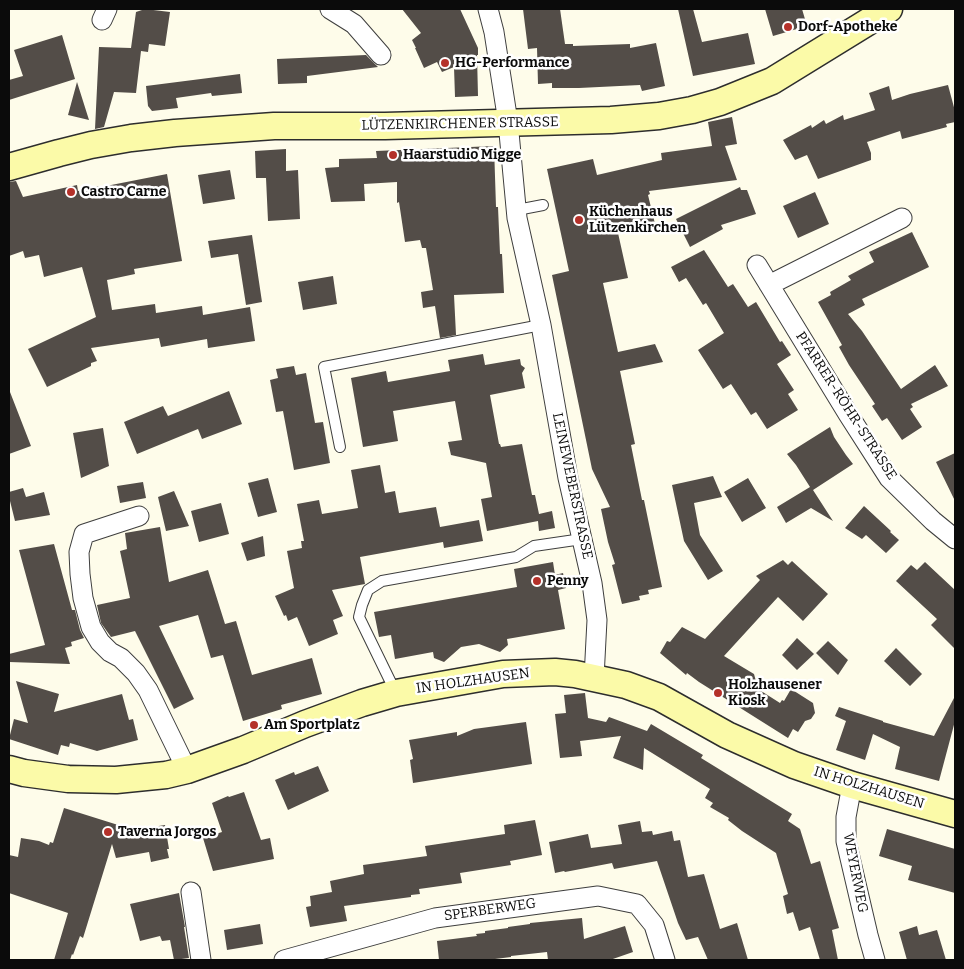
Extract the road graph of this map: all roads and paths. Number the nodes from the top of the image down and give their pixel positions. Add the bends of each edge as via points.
1 (330, 9) edge
2 (488, 9) edge
3 (889, 9) edge
4 (381, 55) dead end
5 (508, 122) junction
6 (9, 167) edge
7 (542, 205) dead end
8 (517, 210) junction
9 (902, 218) dead end
10 (757, 265) dead end
11 (769, 285) junction
12 (541, 325) junction
13 (340, 447) dead end
14 (139, 516) dead end
15 (582, 539) junction
16 (955, 539) edge
17 (594, 678) junction
18 (396, 693) junction
19 (9, 769) edge
20 (187, 770) junction
21 (852, 785) junction
22 (955, 814) edge
23 (191, 892) dead end
24 (201, 960) edge
25 (284, 960) edge
26 (664, 960) edge
27 (875, 960) edge

1 - 4 street via 354,24
2 - 5 street, LEINEWEBERSTRASSE
3 - 5 street, LÜTZENKIRCHENER STRASSE via 772,81 720,102 659,116
5 - 6 street, LÜTZENKIRCHENER STRASSE via 274,126 175,133 91,145
5 - 8 street, LEINEWEBERSTRASSE
7 - 8 lane
8 - 12 street, LEINEWEBERSTRASSE
9 - 11 street
10 - 11 street, PFARRER-RÖHR-STRASSE
11 - 16 street, PFARRER-RÖHR-STRASSE via 889,478
12 - 13 lane via 324,367
12 - 15 street, LEINEWEBERSTRASSE
14 - 20 street via 84,534 79,552 84,598 91,627 100,642 136,673 148,690
15 - 17 street, LEINEWEBERSTRASSE via 597,620
15 - 18 lane via 534,546 516,557 382,581 368,590 359,617
17 - 18 street, IN HOLZHAUSEN via 555,672 503,674
17 - 21 street, IN HOLZHAUSEN via 658,697 727,735 794,765
18 - 20 street, IN HOLZHAUSEN
19 - 20 street, IN HOLZHAUSEN via 68,779 116,780
21 - 22 street, IN HOLZHAUSEN
21 - 27 street, WEYERWEG via 846,817 846,841
23 - 24 street
25 - 26 street, SPERBERWEG via 435,918 598,896 637,904 654,925

